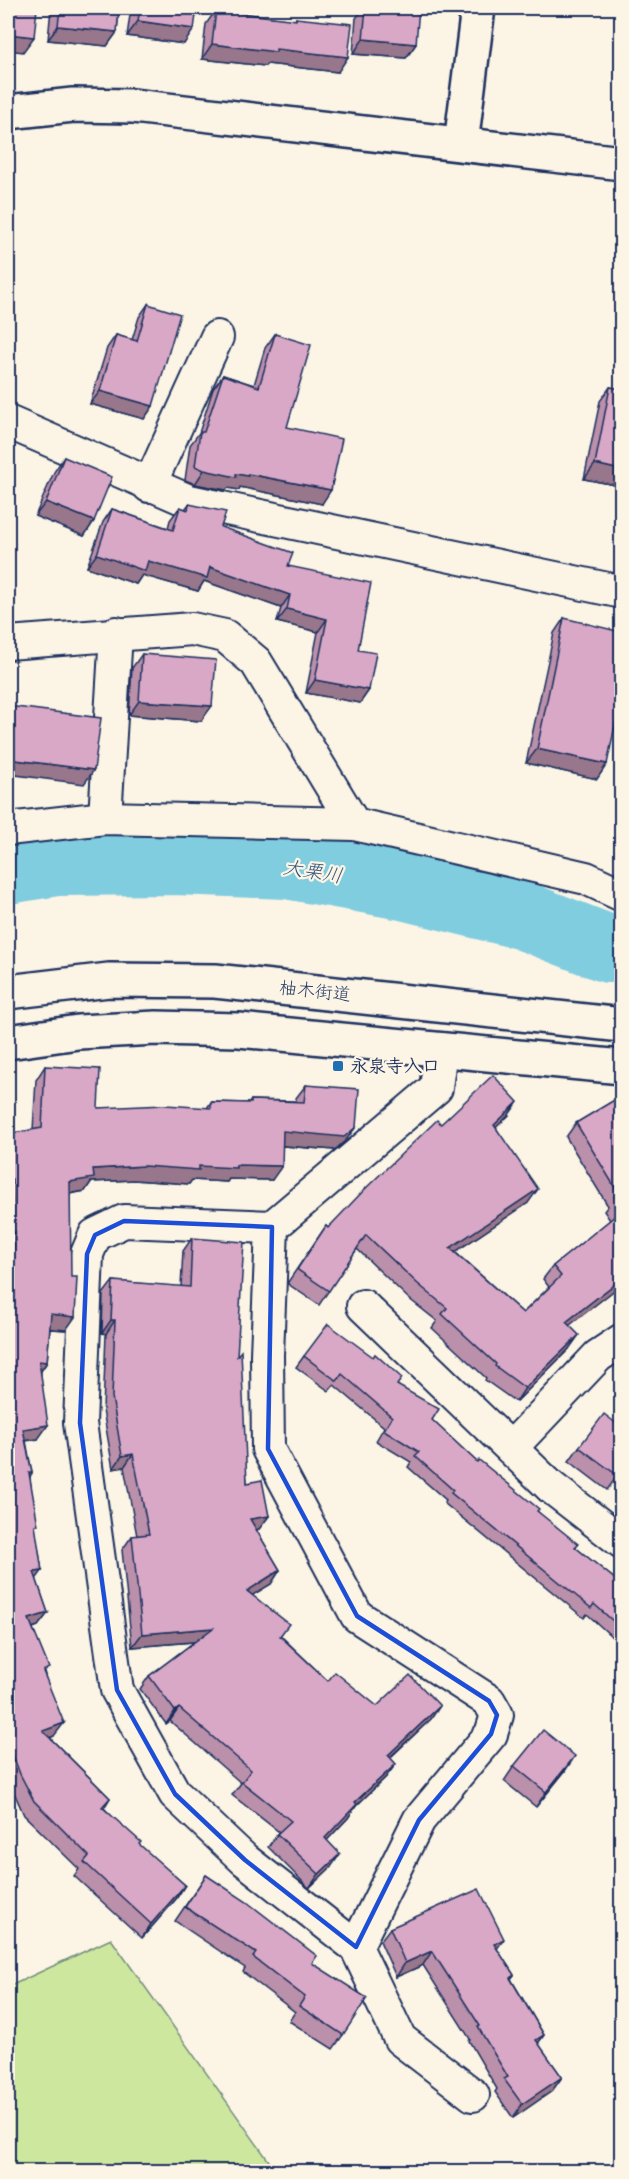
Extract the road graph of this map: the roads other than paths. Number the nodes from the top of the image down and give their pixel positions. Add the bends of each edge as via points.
1 (478, 8) edge
2 (8, 112) edge
3 (461, 144) junction
4 (621, 163) edge
5 (217, 337) dead end
6 (8, 423) edge
7 (149, 486) junction
8 (621, 592) edge
9 (116, 633) junction
10 (8, 643) edge
11 (105, 818) junction
12 (354, 824) junction
13 (8, 829) edge
14 (621, 895) edge
15 (8, 992) edge
16 (621, 1025) edge
17 (8, 1042) edge
18 (441, 1049) junction
19 (621, 1067) edge
20 (272, 1227) junction
21 (363, 1306) dead end
22 (621, 1340) edge
23 (511, 1448) junction
24 (621, 1542) edge
25 (356, 1947) junction
26 (473, 2095) dead end

1 - 3 main road
2 - 3 main road via 73,105 133,106
3 - 4 main road
5 - 7 street
6 - 7 street
7 - 8 street via 189,501
9 - 10 street
9 - 11 street
9 - 12 street via 192,629 225,636 256,662
11 - 12 street
11 - 13 street
12 - 14 street via 586,878
15 - 16 main road, 柚木街道 via 109,980 215,981
17 - 18 main road via 78,1032 156,1028 239,1030
18 - 19 main road
18 - 20 street via 436,1089
20 - 25 street via 268,1449 357,1616 489,1701 497,1715 491,1734 419,1820
20 - 25 street via 124,1221 95,1235 87,1254 80,1423 117,1690 175,1794 245,1860
21 - 23 street
22 - 23 street via 598,1356
23 - 24 street via 551,1487
25 - 26 street via 400,2039

